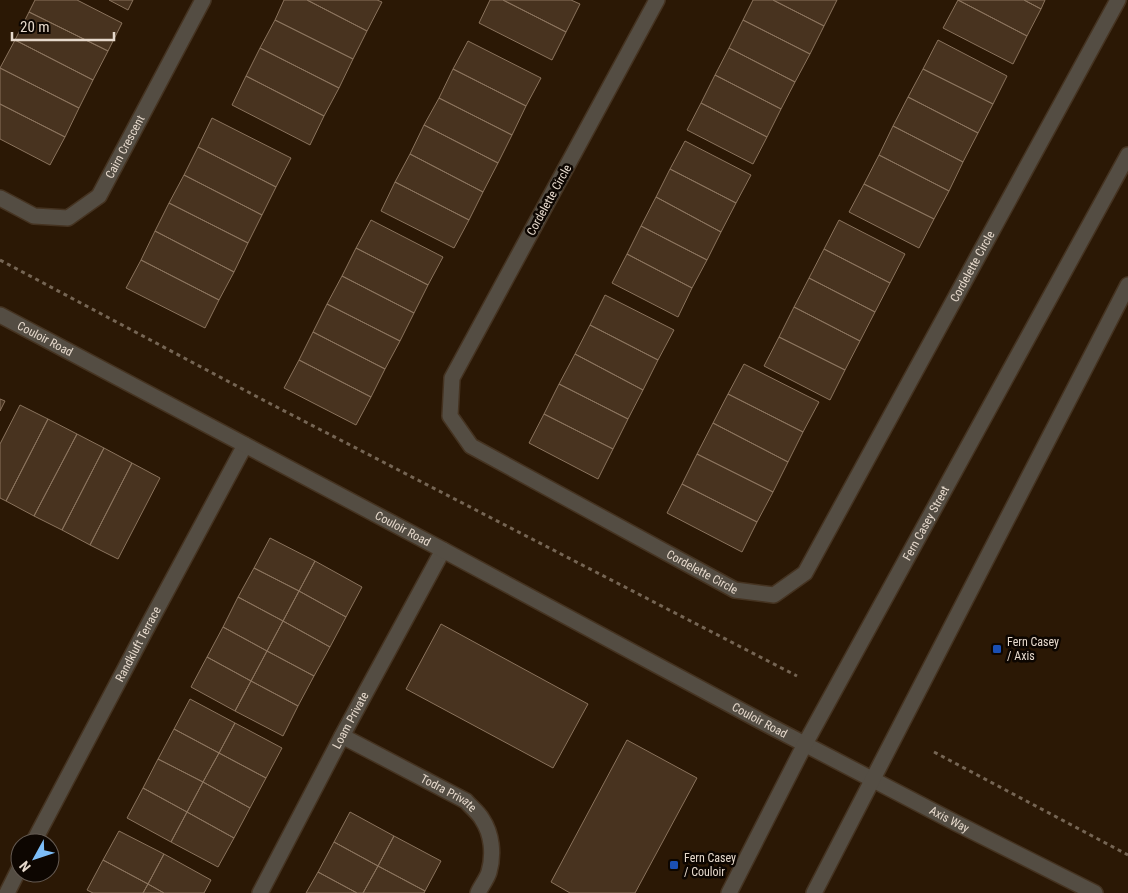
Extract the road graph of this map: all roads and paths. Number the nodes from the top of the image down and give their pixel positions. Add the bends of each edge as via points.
1 (203, 0) edge
2 (658, 0) edge
3 (1118, 0) edge
4 (1128, 155) edge
5 (0, 198) edge
6 (0, 260) edge
7 (1128, 285) edge
8 (0, 314) edge
9 (246, 445) junction
10 (443, 550) junction
11 (797, 676) dead end
12 (342, 736) junction
13 (805, 744) junction
14 (934, 752) dead end
15 (873, 779) junction
16 (38, 833) edge
17 (1128, 855) edge
18 (260, 893) edge
19 (478, 893) edge
20 (728, 893) edge
21 (814, 893) edge
22 (1095, 893) edge

1 - 5 street, Cairn Crescent via 99,196 68,218 34,216
2 - 3 street, Cordelette Circle via 452,378 450,416 471,446 734,590 774,595 805,573
4 - 13 street, Fern Casey Street
6 - 11 path via 274,406
7 - 15 street
8 - 9 street, Couloir Road
9 - 10 street, Couloir Road
9 - 16 street, Randkluft Terrace
10 - 12 street, Loam Private
10 - 13 street, Couloir Road
12 - 18 street, Loam Private
12 - 19 street, Todra Private via 466,801 476,811 488,831 492,846 489,872
13 - 15 street, Axis Way
13 - 20 street, Fern Casey Street
14 - 17 path
15 - 21 street
15 - 22 street, Axis Way

